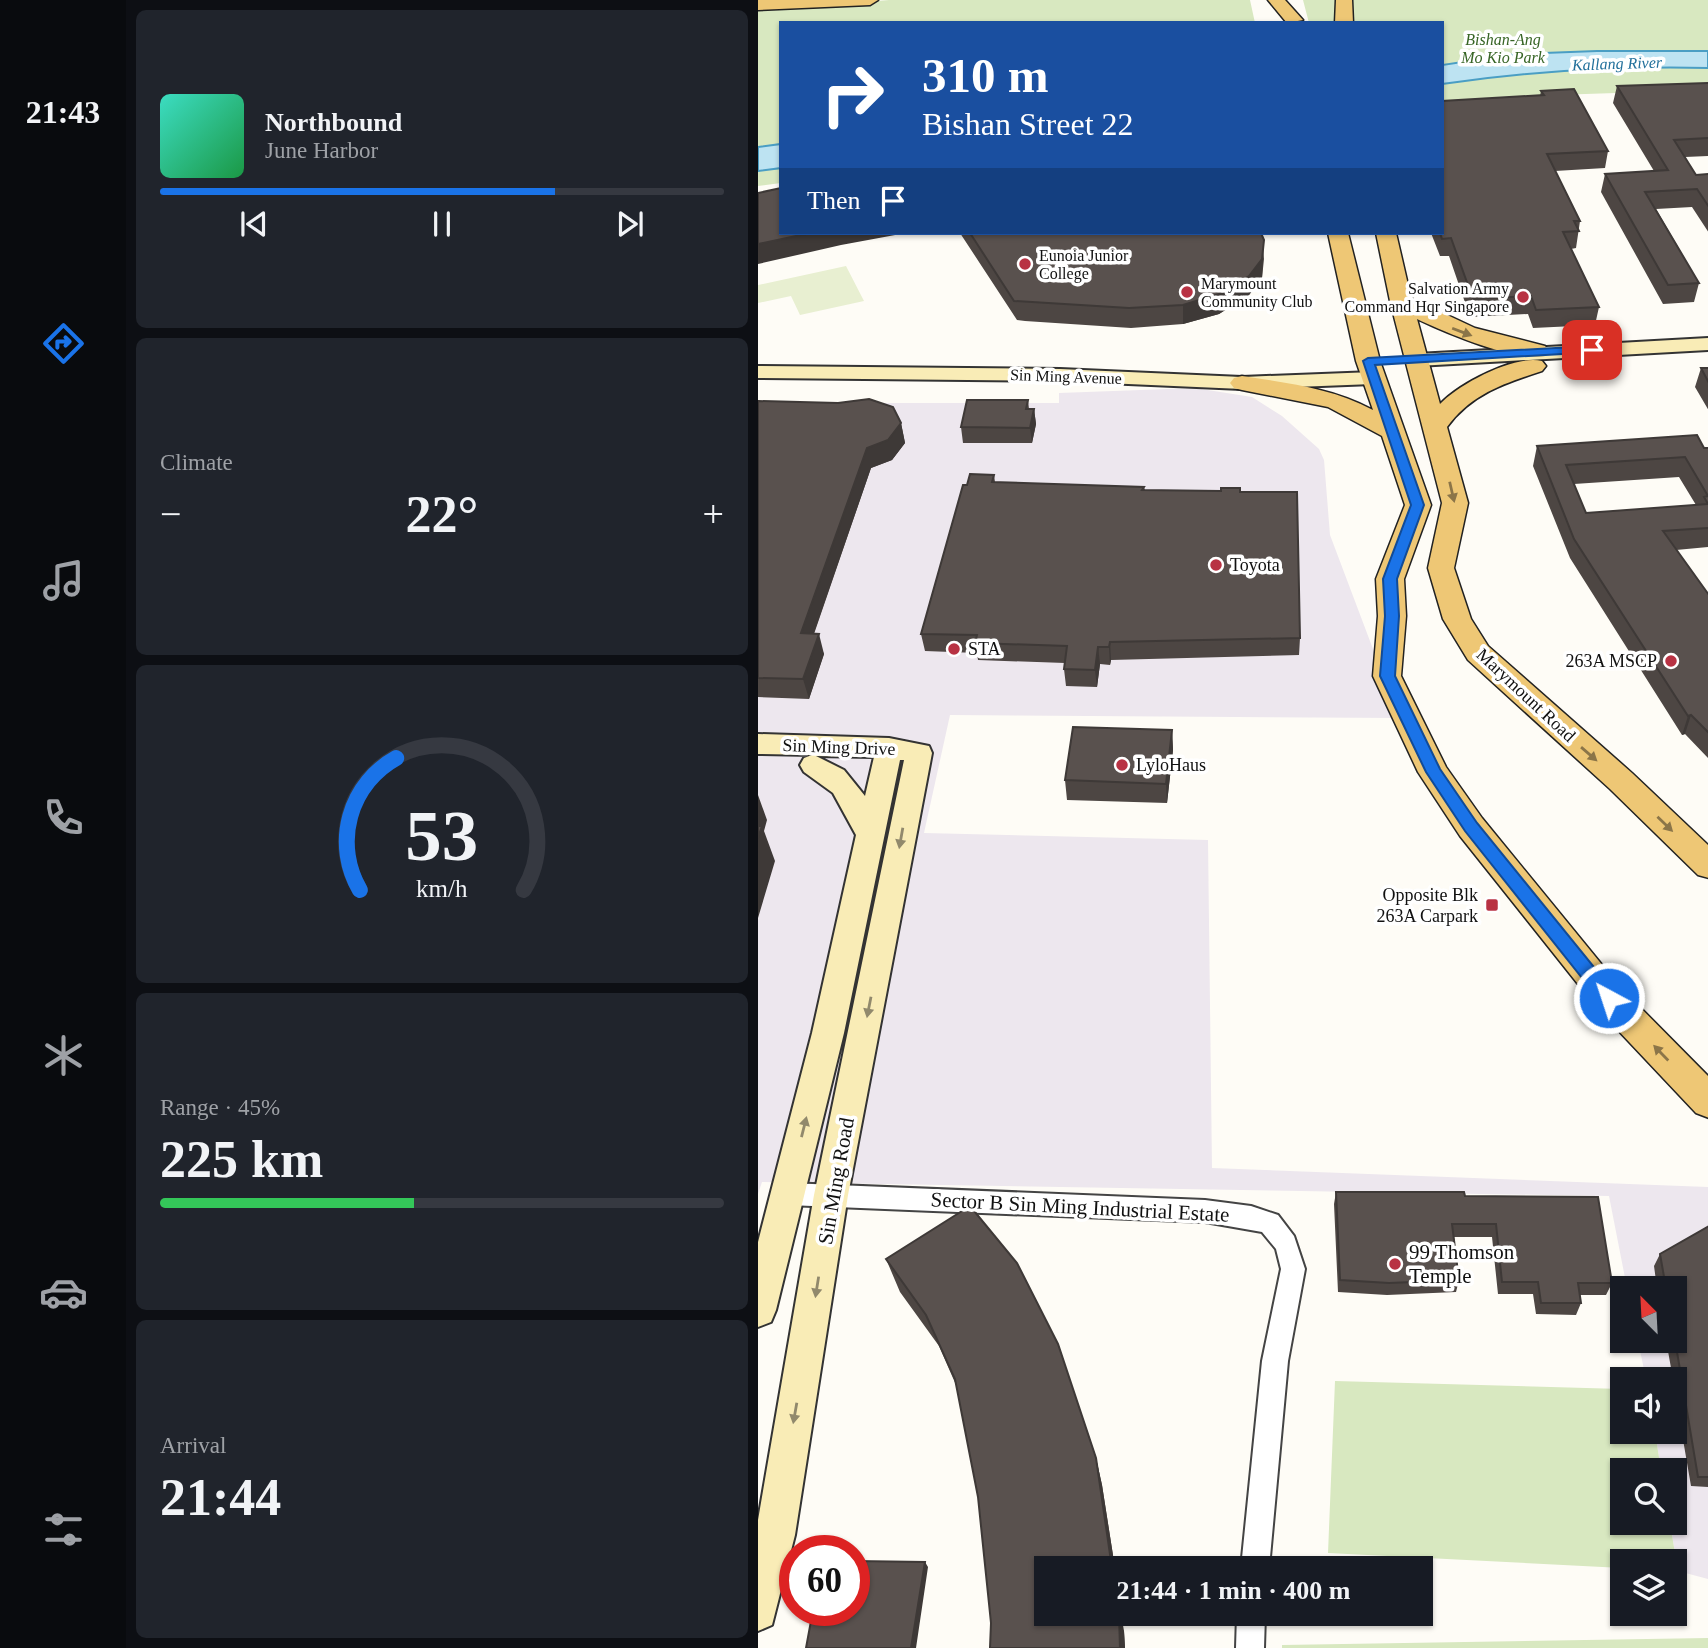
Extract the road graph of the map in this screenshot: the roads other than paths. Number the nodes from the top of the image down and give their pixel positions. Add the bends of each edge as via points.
1 (871, 0) edge
2 (1276, 0) edge
3 (1290, 0) edge
4 (1344, 0) edge
5 (758, 5) edge
6 (1294, 21) edge
7 (1344, 21) edge
8 (1338, 235) edge
9 (1386, 235) edge
10 (1401, 301) junction
11 (1708, 344) edge
12 (1708, 356) edge
13 (1536, 358) junction
14 (758, 362) edge
15 (1418, 367) junction
16 (1371, 370) junction
17 (758, 372) edge
18 (1242, 383) junction
19 (1435, 426) junction
20 (1391, 431) junction
21 (758, 744) edge
22 (887, 758) junction
23 (917, 761) joint
24 (758, 763) edge
25 (814, 765) junction
26 (871, 836) junction
27 (1708, 866) edge
28 (1708, 1102) edge
29 (788, 1194) junction
30 (832, 1195) junction
31 (758, 1310) edge
32 (1256, 1556) edge
33 (758, 1611) edge
34 (1251, 1626) edge
35 (1250, 1648) edge

1 - 5 main road
2 - 6 main road
3 - 6 main road
4 - 7 main road
8 - 16 main road
9 - 10 main road, Marymount Road
10 -> 13 main road via 1460,331
10 - 15 main road, Marymount Road
11 - 13 main road
12 - 13 main road
13 - 15 main road
13 - 19 main road via 1465,391
14 - 16 main road, Sin Ming Avenue via 1110,363
15 - 16 main road
15 - 19 main road, Marymount Road
16 - 18 main road, Sin Ming Avenue
16 - 20 main road
17 - 18 main road, Sin Ming Avenue via 1051,375
18 - 20 main road via 1327,396 1361,410
19 -> 27 main road, Marymount Road via 1455,503 1441,568 1457,618 1478,653
28 -> 20 main road via 1609,998 1471,827 1434,772 1403,710 1387,676 1390,579 1418,505
21 - 22 main road, Sin Ming Drive
22 - 23 main road, Sin Ming Drive
22 - 25 main road, Sin Ming Drive
22 - 26 main road
23 -> 30 main road, Sin Ming Road
24 - 25 main road, Sin Ming Drive
25 - 26 main road via 843,782
29 -> 26 main road
29 - 30 street, Sector B Sin Ming Industrial Estate
29 - 31 main road
30 - 32 street, Sector B Sin Ming Industrial Estate via 1205,1210 1270,1223 1286,1244 1293,1269 1275,1361
30 -> 33 main road, Sin Ming Road
34 - 35 street

